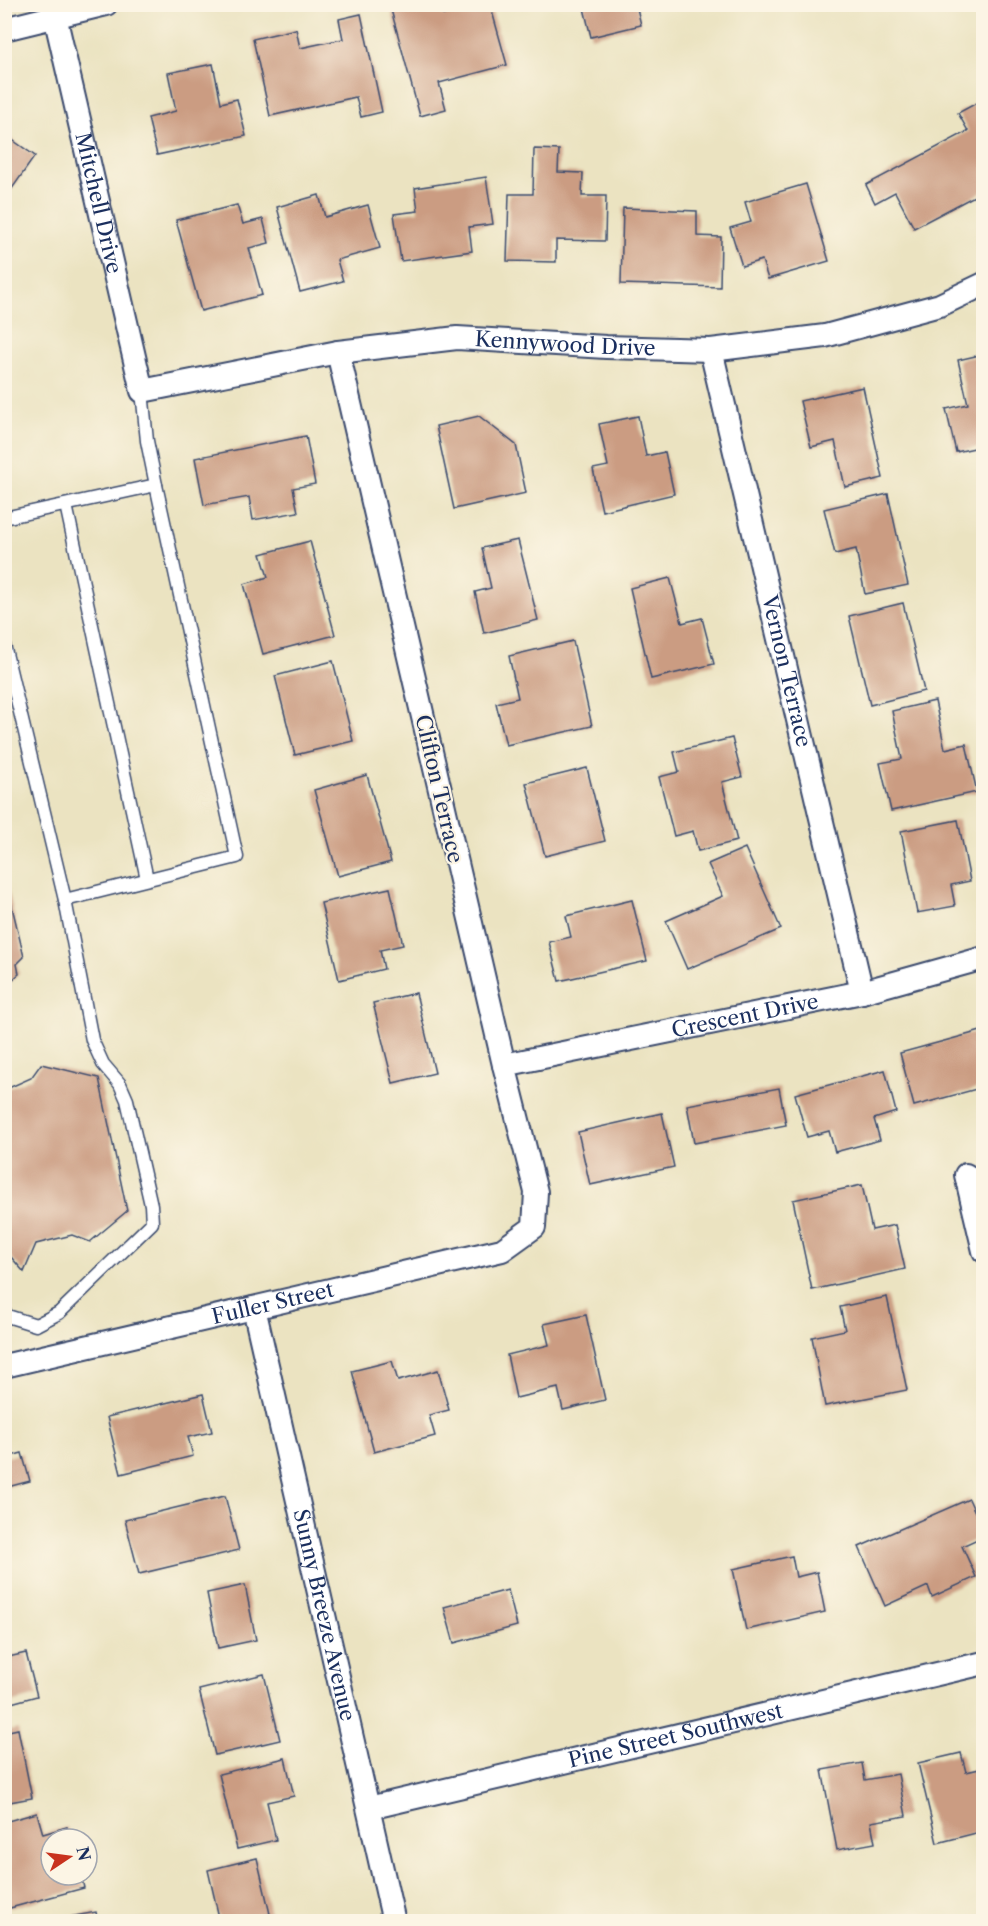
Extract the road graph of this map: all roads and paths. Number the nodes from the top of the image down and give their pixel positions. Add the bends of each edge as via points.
1 (106, 4) edge
2 (55, 16) junction
3 (4, 28) edge
4 (984, 284) edge
5 (711, 350) junction
6 (338, 352) junction
7 (142, 391) junction
8 (156, 484) junction
9 (66, 505) junction
10 (4, 518) edge
11 (4, 645) edge
12 (147, 879) junction
13 (65, 900) junction
14 (984, 958) edge
15 (862, 992) junction
16 (504, 1065) junction
17 (966, 1174) dead end
18 (534, 1227) joint
19 (984, 1251) edge
20 (254, 1308) junction
21 (4, 1315) edge
22 (4, 1366) edge
23 (984, 1663) edge
24 (369, 1808) junction
25 (394, 1922) edge

1 - 2 street
2 - 3 street
2 - 7 street, Mitchell Drive
4 - 5 street, Kennywood Drive via 940,305 825,336
5 - 6 street, Kennywood Drive via 457,338
5 - 15 street, Vernon Terrace
6 - 7 street, Kennywood Drive
6 - 16 street, Clifton Terrace
7 - 8 lane
8 - 9 lane
8 - 12 lane via 237,857
9 - 10 lane
9 - 12 lane
11 - 13 lane
12 - 13 lane
13 - 21 lane via 92,1040 127,1100 152,1223 59,1313 36,1325
14 - 15 street, Crescent Drive
15 - 16 street, Crescent Drive
16 - 18 street, Clifton Terrace via 536,1192
17 - 19 street
18 - 20 street, Fuller Street via 502,1250
20 - 22 street, Fuller Street
20 - 24 street, Sunny Breeze Avenue
23 - 24 street, Pine Street Southwest
24 - 25 street, Sunny Breeze Avenue

